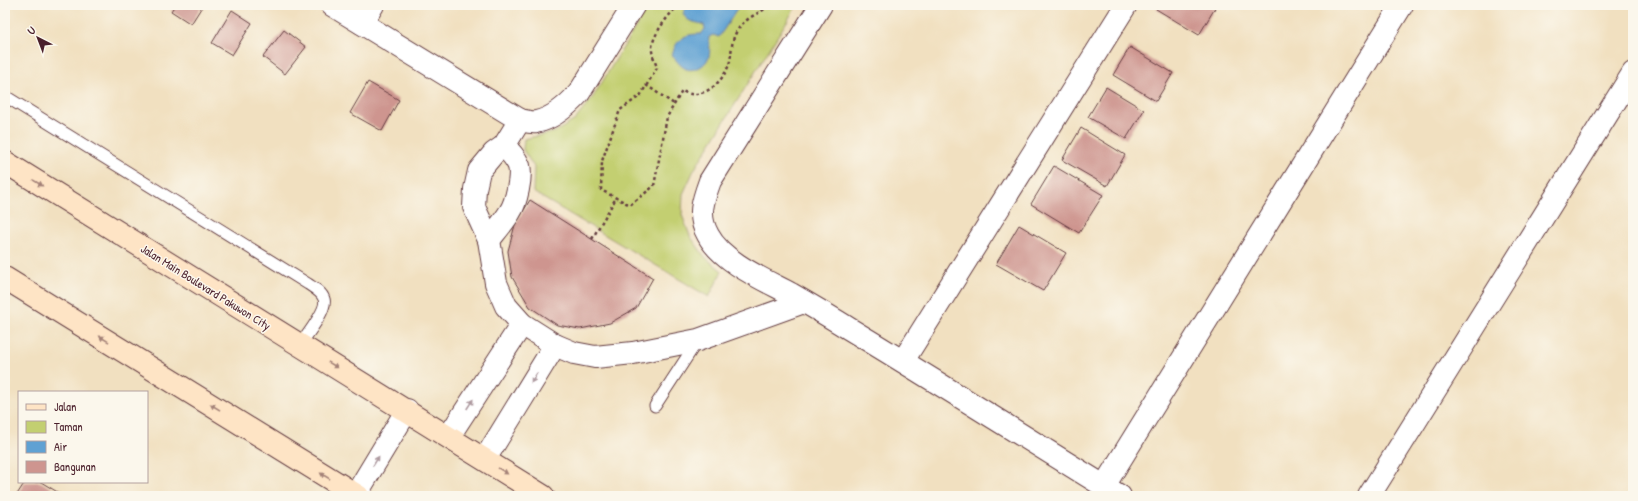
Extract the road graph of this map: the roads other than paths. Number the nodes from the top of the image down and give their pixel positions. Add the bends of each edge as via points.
1 (332, 5) edge
2 (373, 5) edge
3 (634, 5) edge
4 (822, 5) edge
5 (1126, 5) edge
6 (1402, 5) edge
7 (362, 24) junction
8 (1633, 73) edge
9 (5, 96) edge
10 (520, 120) junction
11 (504, 146) junction
12 (5, 162) edge
13 (489, 240) junction
14 (5, 278) edge
15 (804, 302) junction
16 (522, 324) junction
17 (698, 340) junction
18 (300, 345) junction
19 (555, 345) junction
20 (903, 361) junction
21 (655, 406) dead end
22 (407, 410) junction
23 (449, 436) junction
24 (485, 459) junction
25 (1112, 491) edge
26 (356, 495) edge
27 (541, 495) edge
28 (1369, 496) edge

1 - 7 street
2 - 7 street
3 - 10 street via 579,93 568,105 536,122
4 - 15 street via 710,181 702,202 701,219 708,236 719,250 733,262
5 - 20 street
6 - 25 street
7 - 10 street
8 - 28 street
9 - 18 lane via 321,294 324,299 323,309
10 - 11 street
11 - 13 street via 518,165 520,175 511,211
11 - 13 street via 494,152 479,171 475,189 474,208
12 -> 18 street, Jalan Main Boulevard Pakuwon City
13 - 16 street via 496,283 506,306
26 -> 14 street
15 - 17 street
15 - 20 street
16 - 19 street
23 -> 16 street
17 - 19 street via 633,353 595,357 574,353
17 - 21 lane
18 -> 22 street, Jalan Main Boulevard Pakuwon City
19 -> 24 street
20 - 25 street
22 - 23 street, Jalan Main Boulevard Pakuwon City
26 -> 22 street
23 - 24 street, Jalan Main Boulevard Pakuwon City
24 -> 27 street, Jalan Main Boulevard Pakuwon City

